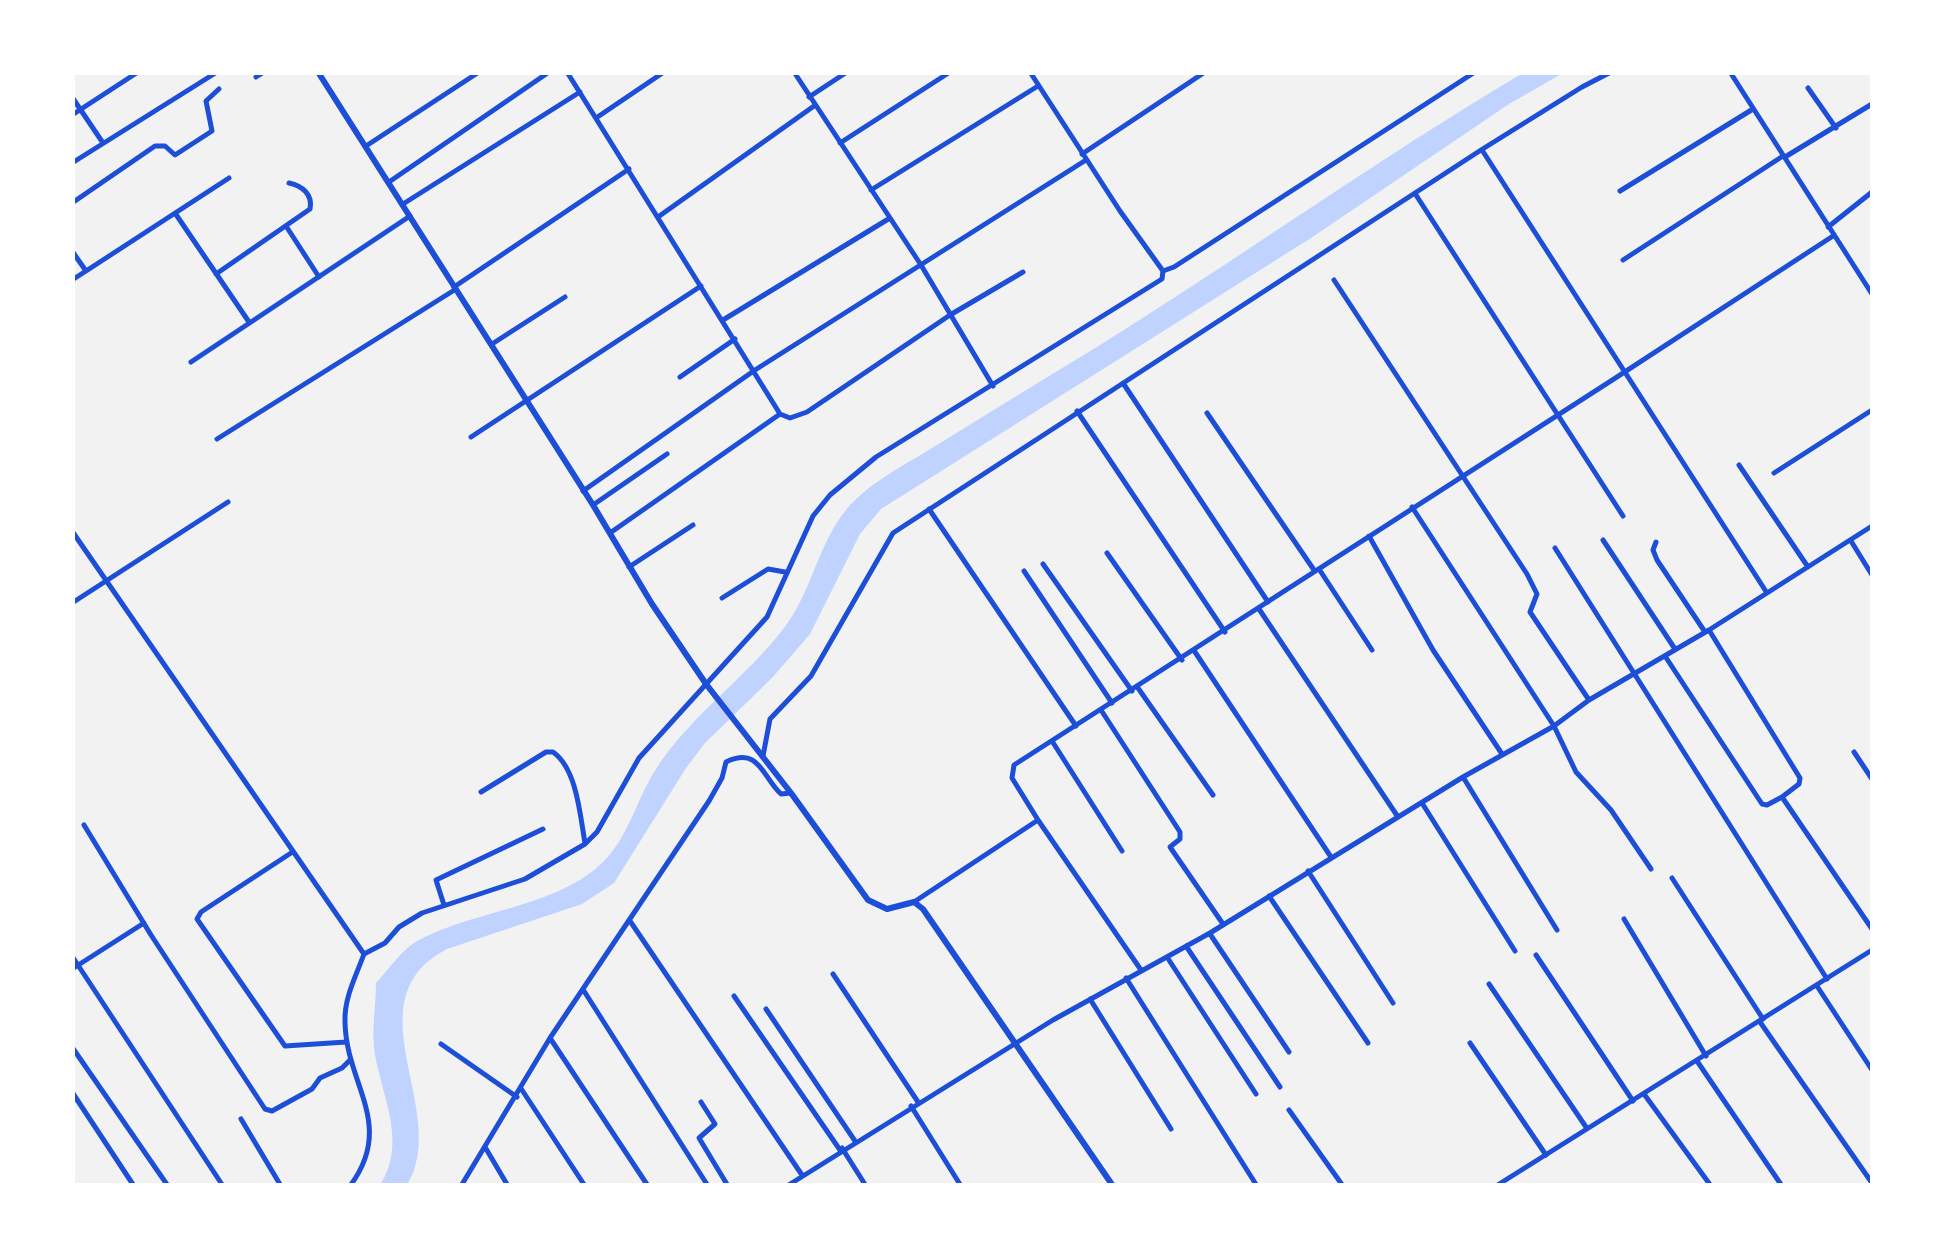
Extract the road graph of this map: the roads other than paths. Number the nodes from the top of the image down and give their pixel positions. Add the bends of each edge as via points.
1 (138, 72) edge
2 (217, 72) edge
3 (264, 72) edge
4 (318, 72) edge
5 (478, 72) edge
6 (549, 72) edge
7 (567, 72) edge
8 (664, 72) edge
9 (794, 72) edge
10 (848, 72) edge
11 (950, 72) edge
12 (1030, 72) edge
13 (1205, 72) edge
14 (1474, 72) edge
15 (1611, 72) edge
16 (1730, 72) edge
17 (256, 77) dead end
18 (1038, 86) junction
19 (1808, 88) dead end
20 (219, 89) dead end
21 (580, 92) junction
22 (72, 97) edge
23 (809, 97) junction
24 (1872, 104) edge
25 (814, 106) junction
26 (82, 109) junction
27 (1753, 109) junction
28 (72, 114) edge
29 (596, 118) junction
30 (1836, 128) junction
31 (103, 143) junction
32 (840, 143) junction
33 (366, 146) junction
34 (1482, 150) junction
35 (1084, 157) junction
36 (1784, 157) junction
37 (72, 163) edge
38 (629, 169) junction
39 (229, 178) dead end
40 (389, 182) junction
41 (288, 183) dead end
42 (871, 190) junction
43 (1620, 191) dead end
44 (1872, 192) edge
45 (1416, 195) junction
46 (72, 203) edge
47 (402, 204) junction
48 (175, 212) junction
49 (410, 216) junction
50 (658, 217) junction
51 (890, 218) junction
52 (286, 226) junction
53 (1828, 228) junction
54 (1834, 236) junction
55 (72, 250) edge
56 (1623, 260) dead end
57 (920, 265) junction
58 (86, 271) junction
59 (1163, 271) junction
60 (1023, 272) dead end
61 (216, 274) junction
62 (319, 276) junction
63 (72, 280) edge
64 (1334, 280) dead end
65 (701, 286) junction
66 (455, 288) junction
67 (1872, 294) edge
68 (565, 297) dead end
69 (950, 315) junction
70 (723, 320) junction
71 (250, 322) junction
72 (735, 339) junction
73 (491, 345) junction
74 (192, 362) dead end
75 (756, 370) junction
76 (1623, 373) junction
77 (680, 376) dead end
78 (1122, 383) junction
79 (992, 386) junction
80 (524, 400) junction
81 (1872, 410) edge
82 (1078, 411) junction
83 (1207, 413) dead end
84 (780, 414) junction
85 (1557, 415) junction
86 (471, 437) dead end
87 (217, 438) dead end
88 (667, 454) dead end
89 (1740, 466) dead end
90 (1774, 472) dead end
91 (1462, 475) junction
92 (583, 491) junction
93 (228, 502) dead end
94 (593, 505) junction
95 (1412, 507) junction
96 (928, 510) junction
97 (1623, 516) dead end
98 (694, 525) dead end
99 (1872, 526) edge
100 (72, 531) edge
101 (610, 533) junction
102 (1369, 536) junction
103 (1602, 540) dead end
104 (1850, 541) junction
105 (1656, 542) dead end
106 (1555, 548) dead end
107 (1107, 552) dead end
108 (1042, 564) dead end
109 (630, 567) junction
110 (1808, 567) junction
111 (1316, 570) junction
112 (1024, 571) dead end
113 (785, 572) junction
114 (1872, 575) edge
115 (106, 581) junction
116 (1767, 593) junction
117 (722, 598) dead end
118 (1268, 602) junction
119 (72, 603) edge
120 (1259, 609) junction
121 (1707, 631) junction
122 (1225, 632) junction
123 (1372, 650) dead end
124 (1675, 650) junction
125 (1195, 652) junction
126 (1665, 656) junction
127 (1182, 660) junction
128 (1632, 674) junction
129 (708, 686) junction
130 (1135, 690) junction
131 (1589, 700) junction
132 (1112, 704) junction
133 (1101, 710) junction
134 (1076, 726) junction
135 (1554, 726) junction
136 (1052, 741) junction
137 (1854, 752) dead end
138 (1502, 755) junction
139 (764, 756) junction
140 (1463, 777) junction
141 (1872, 779) edge
142 (481, 792) dead end
143 (792, 793) junction
144 (1214, 795) dead end
145 (1782, 797) junction
146 (1422, 803) junction
147 (1398, 817) junction
148 (1038, 820) junction
149 (84, 824) dead end
150 (543, 829) dead end
151 (585, 844) junction
152 (1122, 851) dead end
153 (292, 853) junction
154 (1332, 858) junction
155 (1652, 869) dead end
156 (1308, 871) junction
157 (1672, 878) dead end
158 (1269, 896) junction
159 (914, 902) junction
160 (444, 905) junction
161 (1624, 919) dead end
162 (630, 921) junction
163 (144, 924) junction
164 (1223, 924) junction
165 (1872, 929) edge
166 (1557, 930) dead end
167 (1210, 933) junction
168 (1186, 946) junction
169 (1872, 950) edge
170 (1515, 951) dead end
171 (364, 954) junction
172 (1536, 955) dead end
173 (72, 956) edge
174 (1167, 956) junction
175 (75, 967) edge
176 (1142, 970) junction
177 (833, 974) dead end
178 (1126, 978) junction
179 (1826, 979) junction
180 (1489, 984) dead end
181 (1818, 986) junction
182 (584, 990) junction
183 (734, 996) dead end
184 (1090, 1000) junction
185 (1393, 1003) dead end
186 (766, 1008) dead end
187 (1761, 1021) junction
188 (550, 1038) junction
189 (346, 1042) junction
190 (1018, 1043) junction
191 (1368, 1043) dead end
192 (1470, 1043) dead end
193 (441, 1044) dead end
194 (72, 1048) edge
195 (1289, 1052) dead end
196 (1706, 1056) junction
197 (351, 1058) junction
198 (1697, 1061) junction
199 (1872, 1070) edge
200 (1280, 1087) dead end
201 (522, 1090) junction
202 (72, 1092) edge
203 (1256, 1094) dead end
204 (1644, 1094) junction
205 (518, 1097) junction
206 (1633, 1101) junction
207 (701, 1102) dead end
208 (918, 1102) junction
209 (911, 1106) junction
210 (1289, 1110) dead end
211 (240, 1119) dead end
212 (1586, 1127) junction
213 (1171, 1129) dead end
214 (855, 1140) junction
215 (484, 1147) junction
216 (841, 1149) junction
217 (1546, 1155) junction
218 (802, 1175) junction
219 (1872, 1182) edge
220 (134, 1186) edge
221 (168, 1186) edge
222 (222, 1186) edge
223 (281, 1186) edge
224 (350, 1186) edge
225 (461, 1186) edge
226 (508, 1186) edge
227 (585, 1186) edge
228 (648, 1186) edge
229 (708, 1186) edge
230 (728, 1186) edge
231 (786, 1186) edge
232 (866, 1186) edge
233 (961, 1186) edge
234 (1114, 1186) edge
235 (1257, 1186) edge
236 (1343, 1186) edge
237 (1496, 1186) edge
238 (1711, 1186) edge
239 (1782, 1186) edge

1 - 26 street
2 - 31 street
3 - 17 street
4 - 33 main road
5 - 33 street
6 - 40 street
7 - 21 street
8 - 29 street
9 - 23 street
10 - 23 street
11 - 32 street
12 - 18 street
13 - 35 street
14 - 59 street
15 - 34 street
16 - 27 street
18 - 35 street
18 - 42 street
19 - 30 street
20 - 46 street via 206,102 210,132 175,155 155,146
21 - 29 street
21 - 47 street
22 - 26 street
23 - 25 street
24 - 30 street
25 - 32 street
25 - 50 street
26 - 28 street
26 - 31 street
27 - 36 street
27 - 43 street
29 - 38 street
30 - 36 street
31 - 37 street
32 - 42 street
33 - 40 main road
34 - 45 street
34 - 76 street
35 - 57 street
35 - 59 street
36 - 53 street
36 - 56 street
38 - 50 street
38 - 66 street
39 - 48 street
40 - 47 main road
41 - 52 street via 304,190 311,206
42 - 51 street
44 - 53 street
45 - 78 street
45 - 85 street
47 - 49 main road
48 - 58 street
48 - 61 street
49 - 62 street
49 - 66 main road
50 - 65 street
51 - 57 street
51 - 70 street
52 - 61 street
52 - 62 street
53 - 54 street
54 - 67 street
54 - 76 street
55 - 58 street
57 - 69 street
57 - 75 street
58 - 63 street
59 - 79 street via 1159,281
60 - 69 street
61 - 71 street
62 - 71 street
64 - 91 street
65 - 70 street
65 - 80 street
66 - 73 main road
66 - 87 street
68 - 73 street
69 - 79 street
69 - 84 street via 807,412
70 - 72 street
71 - 74 street
72 - 75 street
72 - 77 street
73 - 80 main road
75 - 84 street
75 - 92 street
76 - 85 street
76 - 116 street
78 - 82 street
78 - 118 street
79 - 113 street via 876,457 830,495
80 - 86 street
80 - 92 main road
81 - 90 street
82 - 96 street
82 - 122 street
83 - 111 street
84 - 101 street
85 - 91 street
85 - 97 street
88 - 94 street
89 - 110 street
91 - 95 street
91 - 131 street via 1536,590 1530,612
92 - 94 main road
93 - 115 street
94 - 101 main road
95 - 102 street
95 - 135 street
96 - 134 street
96 - 139 street via 888,538 810,676 770,720
98 - 109 street
99 - 104 street
100 - 115 street
101 - 109 main road
102 - 111 street
102 - 138 street
103 - 124 street
104 - 110 street
104 - 114 street
105 - 121 street via 1661,567
106 - 128 street
107 - 127 street
108 - 130 street
109 - 129 main road
110 - 116 street
111 - 118 street
111 - 123 street
112 - 132 street
113 - 117 street via 768,569
113 - 129 street via 768,617
115 - 119 street
115 - 153 street
116 - 121 street
118 - 120 street
120 - 122 street
120 - 147 street
121 - 124 street
121 - 145 street via 1800,778
122 - 125 street
124 - 126 street
125 - 127 street
125 - 154 street
126 - 128 street
126 - 145 street via 1762,804
127 - 130 street
128 - 131 street
128 - 179 street
129 - 139 main road
129 - 151 street via 639,758
130 - 132 street
130 - 144 street
131 - 135 street
132 - 133 street
133 - 134 street
133 - 164 street via 1180,832 1170,847
134 - 136 street
135 - 138 street
135 - 155 street via 1576,772
136 - 148 street via 1010,770
136 - 152 street
137 - 141 street
138 - 140 street
139 - 143 main road
140 - 146 street
140 - 166 street
142 - 151 street via 552,752 572,782
143 - 159 main road via 868,900 886,908
143 - 162 street via 777,791 752,760 730,759
145 - 165 street
146 - 147 street
146 - 170 street
147 - 154 street
148 - 159 street
148 - 176 street
149 - 163 street
150 - 160 street via 436,880
151 - 160 street via 525,879
153 - 171 street
153 - 189 street via 197,919 285,1046
154 - 156 street
156 - 158 street
156 - 185 street
157 - 187 street
158 - 164 street
158 - 191 street
159 - 190 main road
160 - 171 street via 398,927 386,943
161 - 196 street
162 - 182 street
162 - 218 street
163 - 175 street
163 - 197 street via 269,1111
164 - 167 street
167 - 168 street
167 - 195 street
168 - 174 street
168 - 200 street
169 - 179 street
171 - 189 street via 346,1003
172 - 206 street
173 - 175 street
174 - 176 street
174 - 203 street
175 - 222 street
176 - 178 street
177 - 208 street
178 - 184 street
178 - 235 street
179 - 181 street
180 - 212 street
181 - 187 street
181 - 199 street
182 - 188 street
182 - 229 street
183 - 216 street
184 - 190 street
184 - 213 street
186 - 214 street
187 - 196 street
187 - 219 street
188 - 201 street
188 - 228 street
189 - 197 street
190 - 208 street
190 - 234 main road
192 - 217 street
193 - 205 street
194 - 221 street
196 - 198 street
197 - 224 street via 370,1134 362,1170
198 - 204 street
198 - 239 street
201 - 205 street
201 - 227 street
202 - 220 street
204 - 206 street
204 - 238 street
205 - 215 street
206 - 212 street
207 - 230 street via 715,1124 698,1138
208 - 209 street
209 - 214 street
209 - 233 street
210 - 236 street
211 - 223 street
212 - 217 street
214 - 216 street
215 - 225 street
215 - 226 street
216 - 218 street
216 - 232 street
217 - 237 street
218 - 231 street

